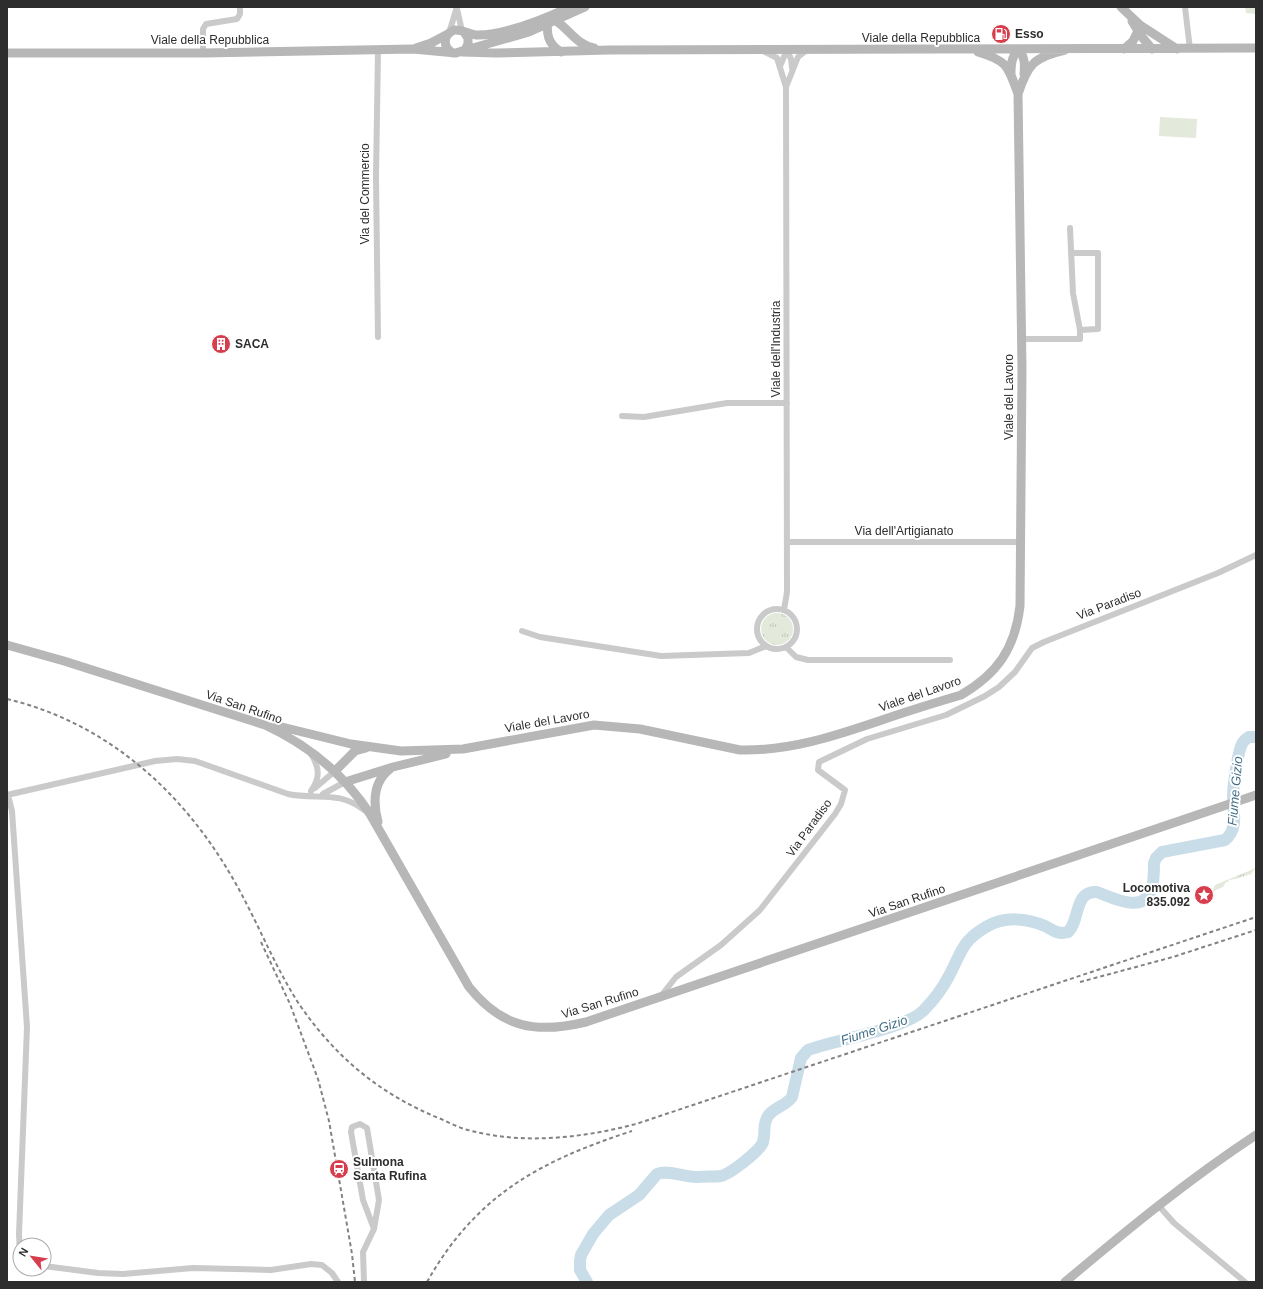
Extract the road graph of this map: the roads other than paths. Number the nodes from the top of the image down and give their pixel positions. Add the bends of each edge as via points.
1 (240, 7) edge
2 (457, 7) edge
3 (570, 7) edge
4 (1121, 7) edge
5 (1185, 7) edge
6 (582, 8) edge
7 (1131, 18) junction
8 (551, 21) junction
9 (1138, 31) junction
10 (1149, 31) junction
11 (463, 32) junction
12 (449, 33) junction
13 (574, 38) junction
14 (1190, 48) junction
15 (1256, 48) edge
16 (413, 49) junction
17 (1018, 49) junction
18 (1124, 49) junction
19 (1152, 49) junction
20 (1177, 49) junction
21 (378, 50) junction
22 (609, 50) junction
23 (762, 50) junction
24 (787, 50) junction
25 (807, 50) junction
26 (970, 50) junction
27 (1065, 50) junction
28 (460, 52) junction
29 (561, 52) junction
30 (7, 53) edge
31 (203, 53) junction
32 (780, 66) junction
33 (792, 70) junction
34 (1011, 73) junction
35 (1024, 76) junction
36 (786, 87) junction
37 (1018, 94) junction
38 (1070, 228) dead end
39 (1072, 253) junction
40 (1080, 330) junction
41 (378, 337) dead end
42 (1021, 339) junction
43 (787, 402) junction
44 (622, 416) dead end
45 (787, 542) junction
46 (1021, 542) junction
47 (1256, 554) edge
48 (784, 610) junction
49 (522, 630) dead end
50 (7, 645) edge
51 (766, 646) junction
52 (786, 647) junction
53 (950, 660) dead end
54 (979, 684) junction
55 (985, 696) junction
56 (265, 724) junction
57 (370, 747) junction
58 (306, 748) junction
59 (462, 749) junction
60 (393, 767) junction
61 (335, 771) junction
62 (345, 782) junction
63 (314, 794) junction
64 (7, 795) edge
65 (1256, 795) edge
66 (370, 814) junction
67 (379, 830) junction
68 (661, 996) junction
69 (1256, 1135) edge
70 (1158, 1206) junction
71 (374, 1229) junction
72 (19, 1237) edge
73 (52, 1267) edge
74 (338, 1282) edge
75 (364, 1282) edge
76 (1066, 1282) edge
77 (1245, 1282) edge

1 - 31 street via 237,19 206,24
2 - 11 street
2 - 12 street
3 - 8 street
4 - 7 street
5 - 14 street
6 - 8 street
6 - 13 street via 570,23
7 - 9 street
7 - 10 street
8 - 11 street via 486,34
8 - 13 street, Viale della Repubblica
8 - 28 street
8 - 29 street via 548,38 554,48
9 - 18 street via 1133,41
9 - 19 street
10 - 19 street via 1155,40
10 - 20 street
11 - 12 street via 454,30
11 - 28 street via 468,41
12 - 16 street, Viale della Repubblica
12 - 28 street via 446,45
13 - 22 street, Viale della Repubblica via 586,46
14 - 15 street, Viale della Repubblica
14 - 20 street, Viale della Repubblica
16 - 21 street, Viale della Repubblica
16 - 28 street, Viale della Repubblica
17 - 26 street, Viale della Repubblica
17 - 27 street, Viale della Repubblica
17 - 34 street via 1013,55
17 - 35 street via 1025,63
18 - 19 street, Viale della Repubblica
18 - 27 street, Viale della Repubblica
19 - 20 street, Viale della Repubblica
21 - 31 street, Viale della Repubblica
21 - 41 street, Via del Commercio
22 - 23 street, Viale della Repubblica
22 - 29 street, Viale della Repubblica
23 - 24 street, Viale della Repubblica
23 - 32 street, Viale dell'Industria via 777,58
24 - 25 street, Viale della Repubblica
24 - 32 street
24 - 33 street
25 - 26 street, Viale della Repubblica
25 - 33 street, Viale dell'Industria via 798,57
26 - 34 street via 994,57 1005,64
27 - 35 street via 1042,56 1032,63
28 - 29 street, Viale della Repubblica
30 - 31 street, Viale della Repubblica
32 - 36 street, Viale dell'Industria
33 - 36 street, Viale dell'Industria
34 - 37 street
35 - 37 street
36 - 43 street, Viale dell'Industria
37 - 42 street, Viale del Lavoro
38 - 39 street
39 - 40 street via 1073,293
39 - 40 street via 1098,252 1098,329
40 - 42 street via 1080,339
42 - 46 street, Viale del Lavoro
43 - 44 street via 727,403 644,417
43 - 45 street, Viale dell'Industria
45 - 46 street, Via dell'Artigianato
45 - 48 street, Viale dell'Industria via 787,592
46 - 54 street, Viale del Lavoro via 1020,606 1013,639 1004,657
47 - 55 street, Via Paradiso via 1218,573 1032,648 1015,672
48 - 51 street via 770,610 759,620 758,634
48 - 52 street via 795,619 797,628 796,637
49 - 51 street via 540,637 661,656 749,653
50 - 56 street, Via San Rufino
51 - 52 street via 778,649
52 - 53 street via 796,657 808,660
54 - 55 street
54 - 59 street, Viale del Lavoro via 961,695 827,739 779,748 740,750 640,729 594,725
55 - 68 street, Via Paradiso via 946,715 867,739 819,762 818,770 846,790 835,814 760,910 721,945 676,977
56 - 57 street, Viale del Lavoro
56 - 58 street, Via San Rufino
57 - 59 street, Viale del Lavoro via 414,751
57 - 61 street, Viale del Lavoro via 356,751
58 - 61 street, Via San Rufino
58 - 63 street via 314,759 318,772
59 - 60 street, Viale del Lavoro
60 - 62 street, Viale del Lavoro
60 - 67 street via 383,775 375,796
61 - 62 street, Via San Rufino
61 - 63 street
62 - 63 street via 326,793
62 - 66 street, Via San Rufino
63 - 64 street via 288,794 195,761 177,759 156,761
63 - 66 street via 344,798
64 - 72 street via 12,811 27,1027
65 - 68 street, Via San Rufino
66 - 67 street, Via San Rufino
67 - 68 street, Via San Rufino via 469,987 489,1009 503,1018 530,1027 556,1028 586,1022
69 - 70 street via 1210,1165
70 - 76 street
70 - 77 street via 1174,1223
71 - 71 street via 378,1190 367,1128 360,1124 352,1127 351,1132 363,1200
71 - 75 street via 363,1252
73 - 74 street via 110,1275 193,1268 270,1270 311,1264 322,1265

